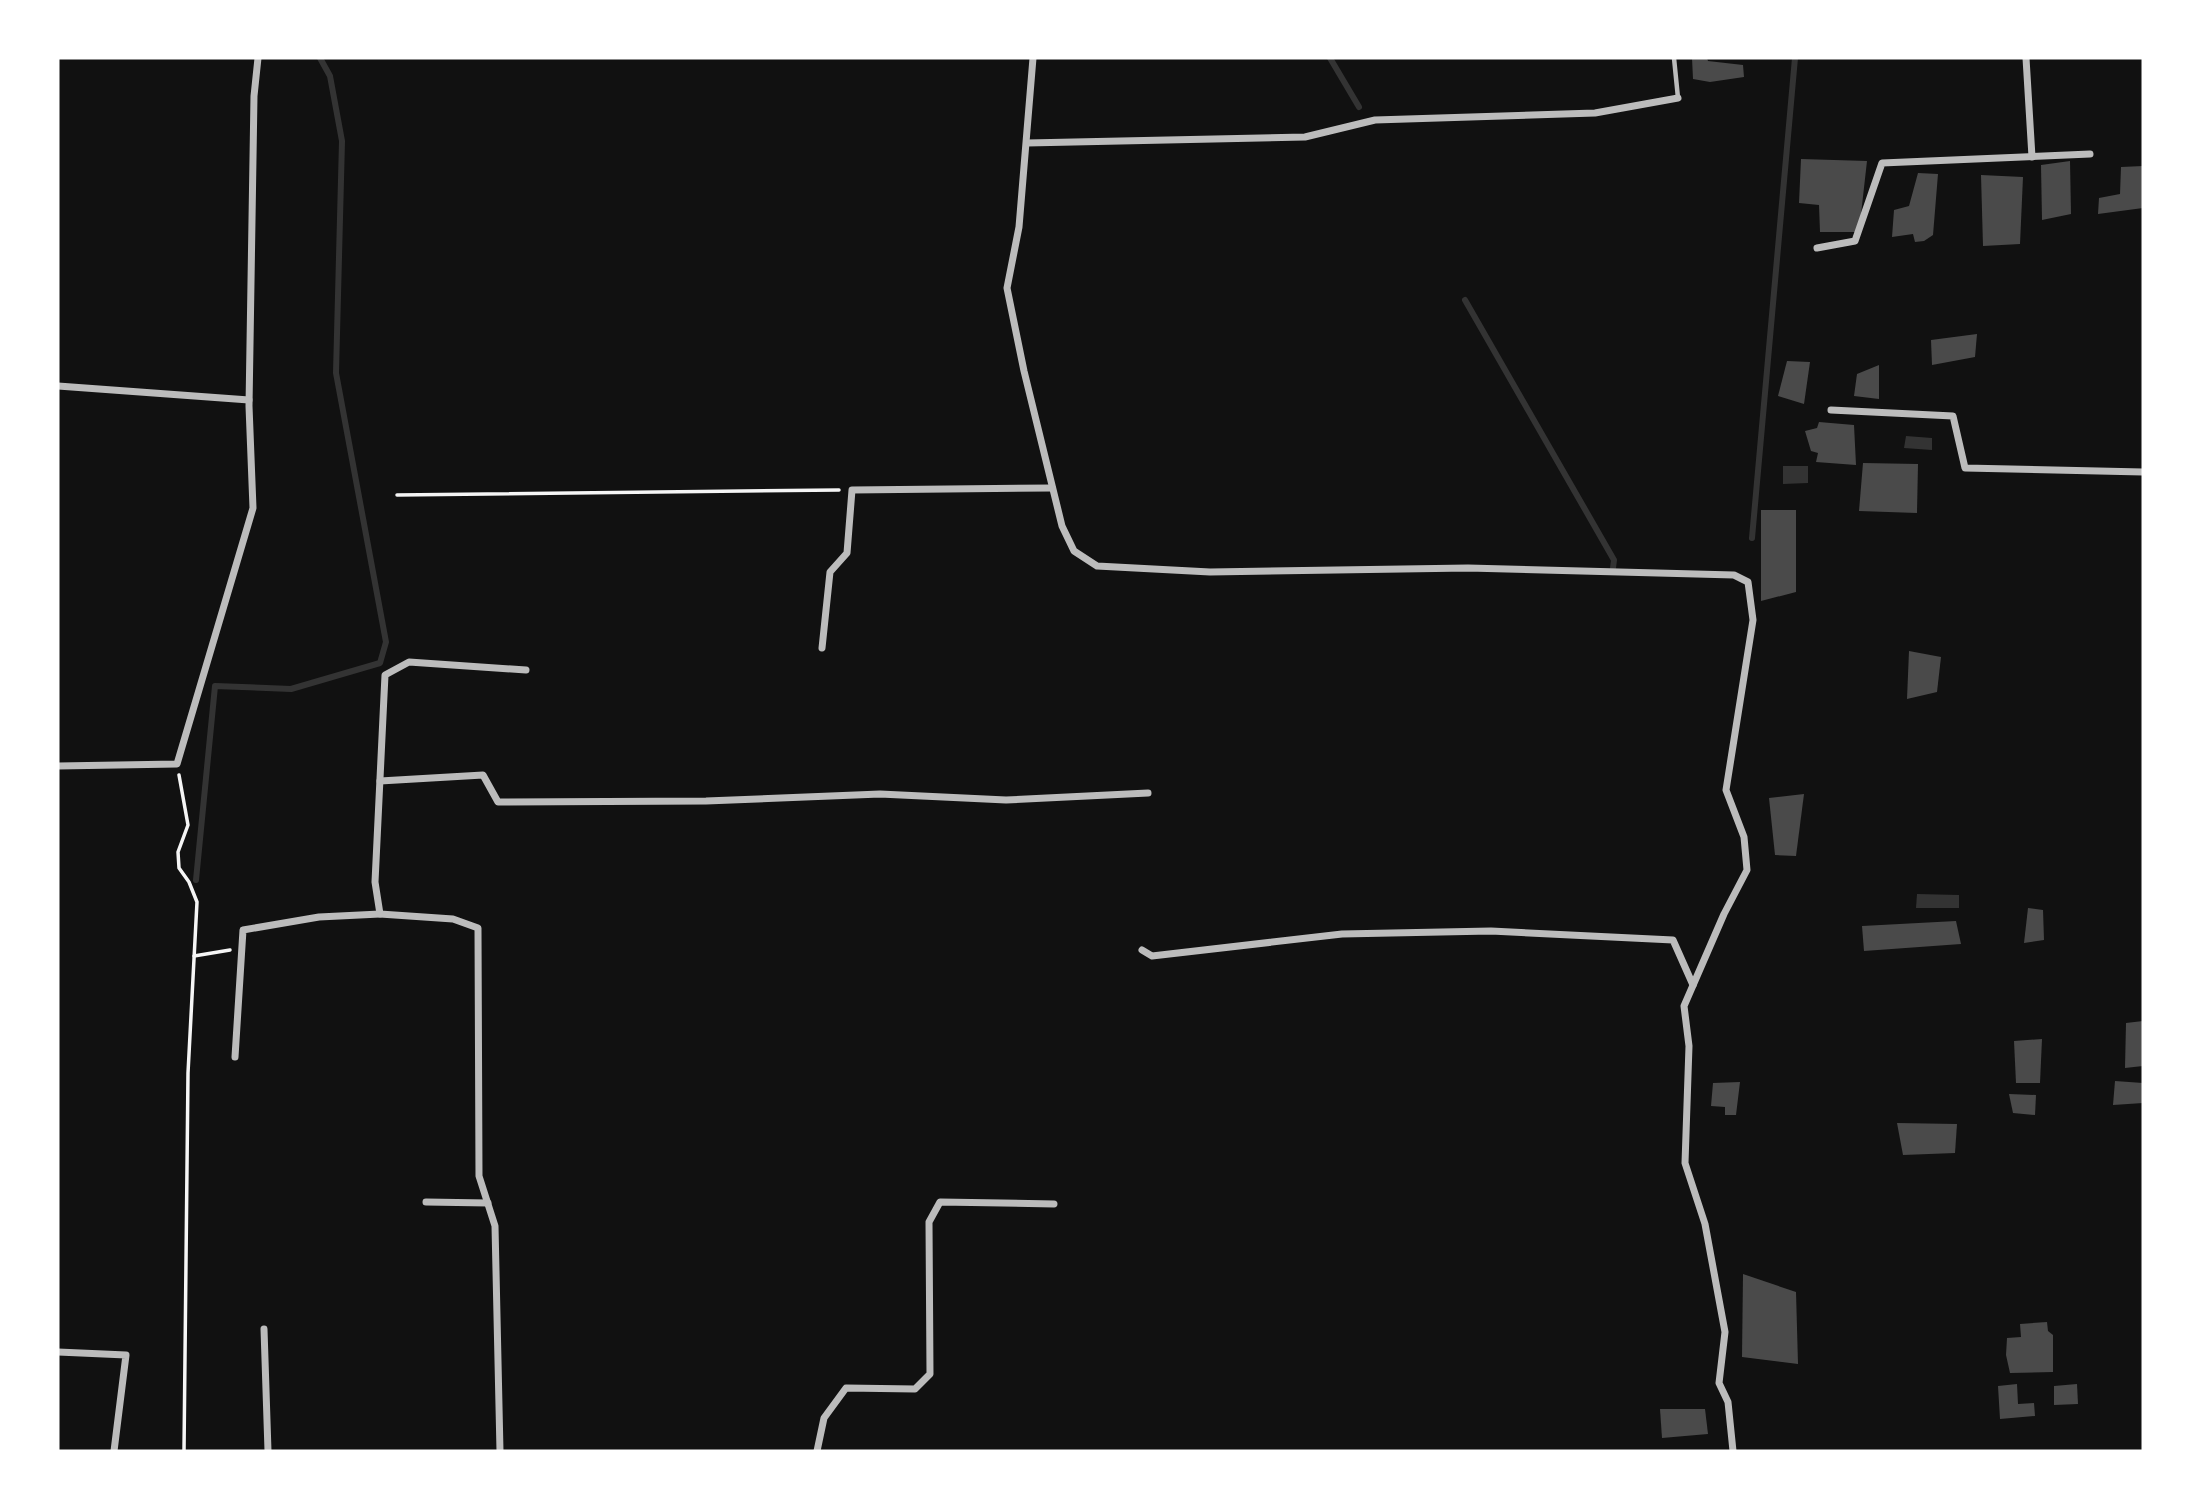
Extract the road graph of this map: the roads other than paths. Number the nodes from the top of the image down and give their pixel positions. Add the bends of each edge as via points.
1 (258, 58) edge
2 (1033, 58) edge
3 (1674, 58) edge
4 (2026, 58) edge
5 (1678, 98) joint
6 (1027, 143) junction
7 (2090, 154) dead end
8 (2032, 157) junction
9 (1817, 248) dead end
10 (58, 386) edge
11 (249, 400) junction
12 (1831, 410) dead end
13 (2143, 472) edge
14 (1052, 488) junction
15 (822, 648) dead end
16 (526, 670) dead end
17 (58, 765) edge
18 (380, 780) junction
19 (1148, 793) dead end
20 (380, 914) junction
21 (1142, 950) dead end
22 (1693, 985) junction
23 (235, 1057) dead end
24 (426, 1202) dead end
25 (488, 1203) junction
26 (1054, 1204) dead end
27 (264, 1329) dead end
28 (58, 1352) edge
29 (114, 1451) edge
30 (268, 1451) edge
31 (500, 1451) edge
32 (817, 1451) edge
33 (1733, 1451) edge

1 - 11 street
2 - 6 street
3 - 5 lane
4 - 8 street
5 - 6 street via 1595,113 1375,120 1305,137
6 - 14 street via 1019,227 1007,288
7 - 8 street
8 - 9 street via 1882,163 1855,241
10 - 11 street
11 - 17 street via 253,508 177,764
12 - 13 street via 1953,416 1965,468
14 - 15 street via 852,490 847,553 830,572
14 - 22 street via 1074,551 1097,566 1210,572 1468,568 1734,575 1748,582 1753,621 1726,790 1744,837 1747,870
16 - 18 street via 409,662 385,675
18 - 19 street via 482,775 498,802 880,794 1006,800
18 - 20 street via 375,882
20 - 23 street via 319,917 243,930
20 - 25 street via 453,919 478,928 479,1176
21 - 22 street via 1152,956 1342,934 1491,931 1673,940
22 - 33 street via 1684,1006 1689,1046 1685,1163 1705,1224 1725,1332 1719,1383 1728,1402
24 - 25 street
25 - 31 street via 495,1226
26 - 32 street via 940,1202 929,1222 930,1374 915,1389 846,1388 824,1418
27 - 30 street
28 - 29 street via 126,1356

